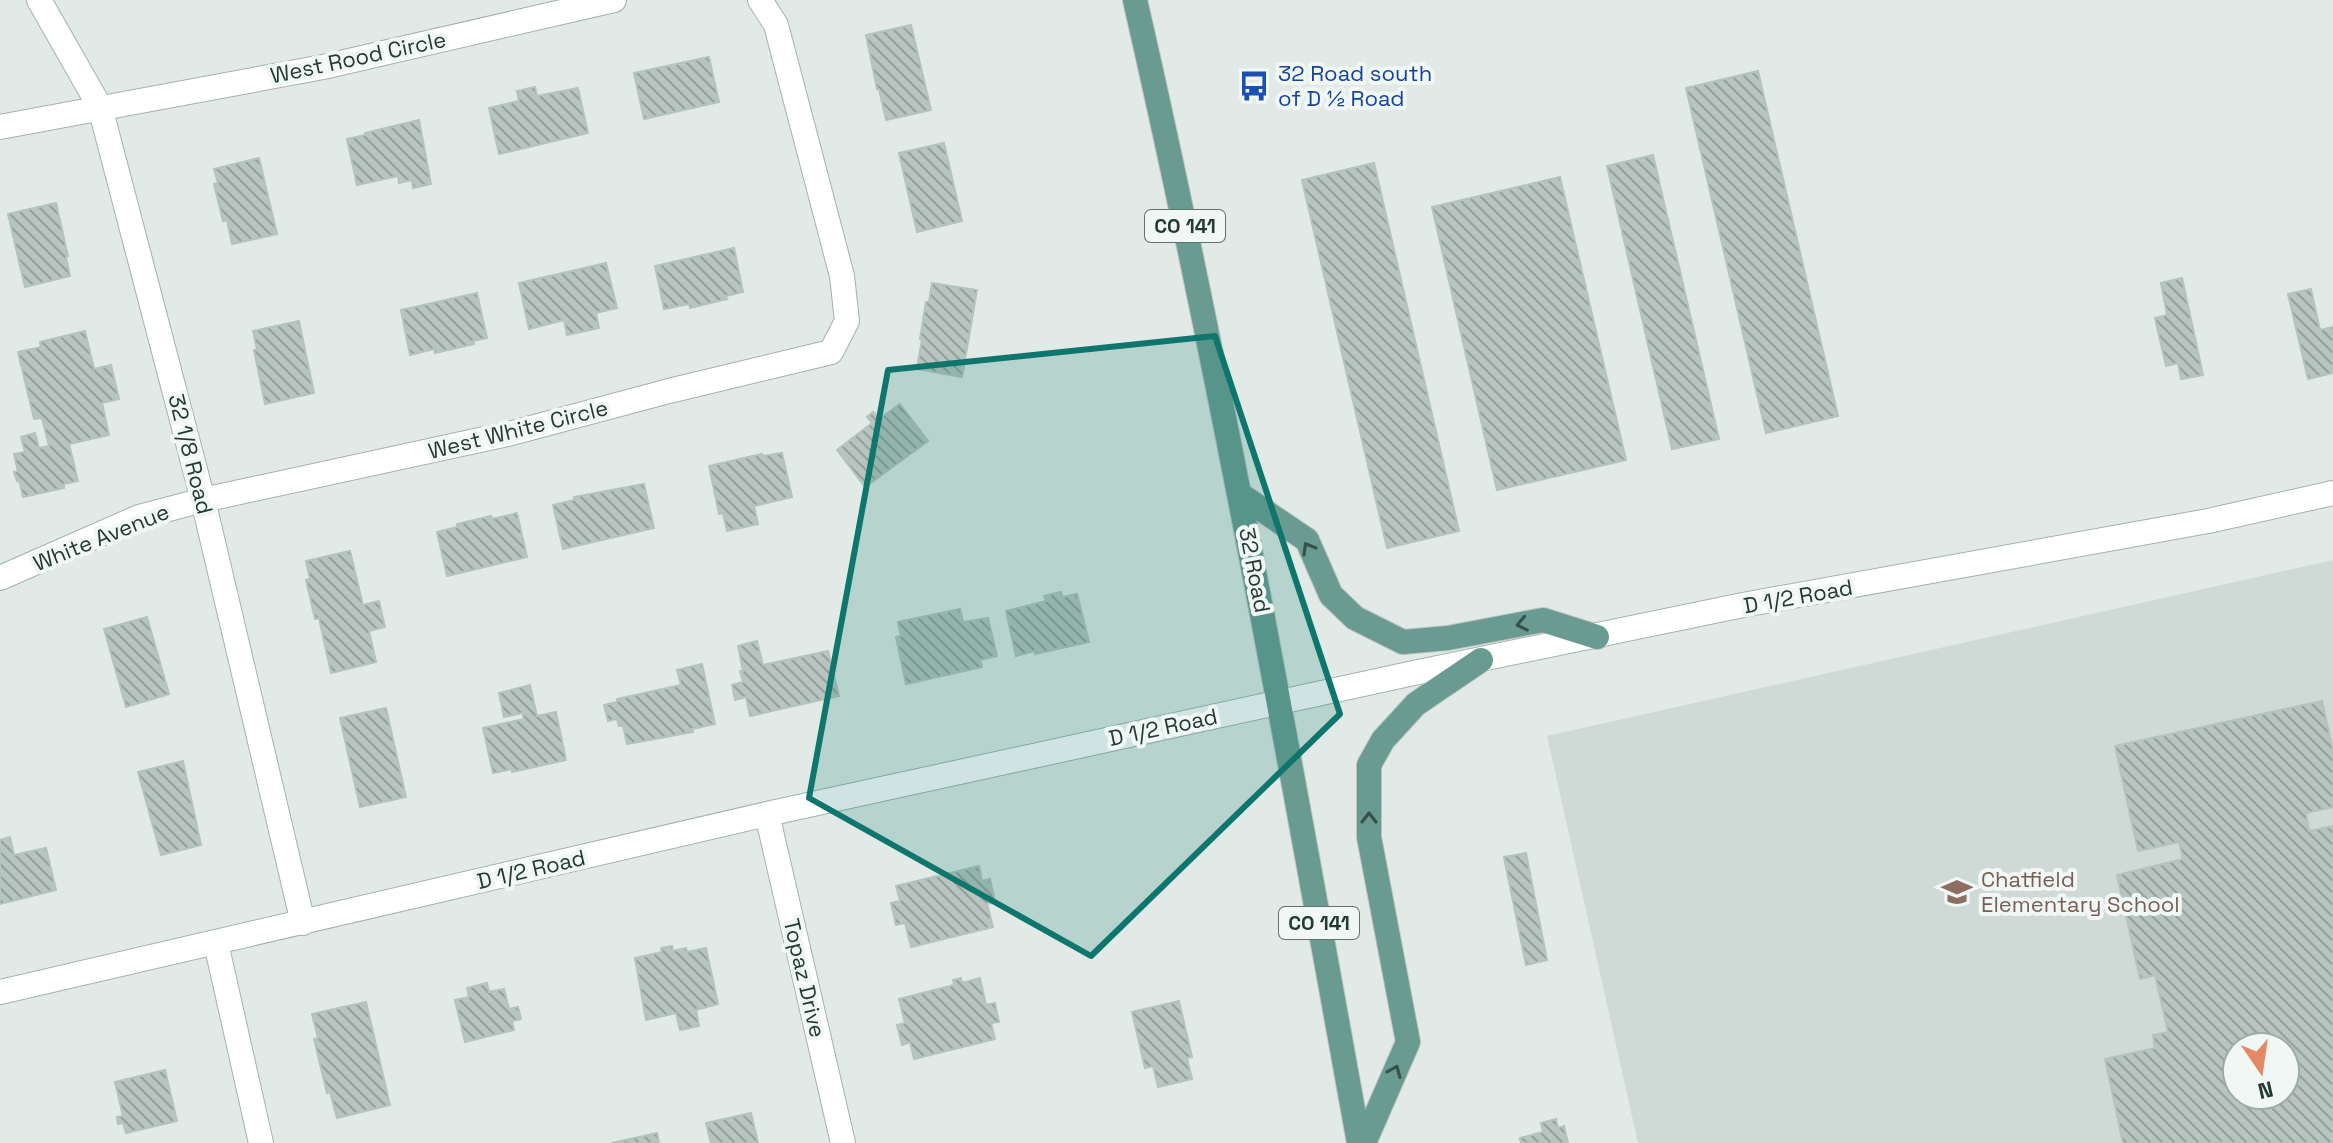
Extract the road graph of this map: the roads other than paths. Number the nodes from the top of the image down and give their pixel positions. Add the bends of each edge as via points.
1 (39, 0) edge
2 (614, 0) edge
3 (760, 0) edge
4 (1135, 0) edge
5 (100, 107) junction
6 (0, 127) edge
7 (2333, 493) edge
8 (1239, 494) junction
9 (203, 500) junction
10 (0, 578) edge
11 (1597, 637) junction
12 (1481, 660) junction
13 (1279, 702) junction
14 (767, 814) junction
15 (303, 923) junction
16 (216, 943) junction
17 (0, 992) edge
18 (261, 1143) edge
19 (843, 1143) edge
20 (1362, 1143) edge

1 - 5 street, 32 1/8 Road
2 - 5 street, West Rood Circle via 323,67
3 - 9 street, West White Circle via 776,25 842,276 847,321 831,352 512,433
4 - 8 main road, 32 Road / CO 141
5 - 6 street, West Rood Circle
5 - 9 street, 32 1/8 Road
7 - 11 street, D 1/2 Road
11 -> 8 main road via 1543,620 1403,642 1355,618 1331,595 1307,540
8 - 13 main road, 32 Road / CO 141
9 - 10 street, White Avenue via 139,517
9 - 15 street, 32 1/8 Road
11 - 12 street, D 1/2 Road
12 - 13 street, D 1/2 Road
20 -> 12 main road via 1408,1042 1369,837 1369,765 1383,740 1416,704
13 - 14 street, D 1/2 Road
13 - 20 main road, 32 Road / CO 141
14 - 15 street, D 1/2 Road
14 - 19 street, Topaz Drive
15 - 16 street, D 1/2 Road
16 - 17 street, D 1/2 Road
16 - 18 street

